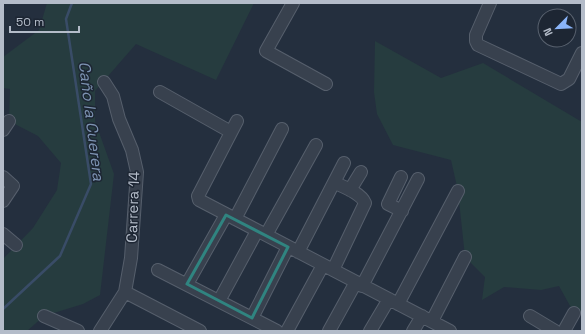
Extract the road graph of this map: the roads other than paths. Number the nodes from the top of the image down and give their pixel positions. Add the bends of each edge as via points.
1 (293, 3) edge
2 (490, 3) edge
3 (582, 53) edge
4 (104, 82) dead end
5 (326, 84) dead end
6 (160, 92) dead end
7 (237, 120) dead end
8 (282, 129) dead end
9 (231, 132) junction
10 (316, 145) dead end
11 (344, 163) dead end
12 (361, 172) dead end
13 (3, 177) edge
14 (401, 177) dead end
15 (418, 179) dead end
16 (335, 182) junction
17 (350, 190) junction
18 (458, 191) dead end
19 (3, 201) edge
20 (402, 211) junction
21 (231, 217) junction
22 (262, 233) junction
23 (3, 234) edge
24 (16, 245) dead end
25 (293, 249) junction
26 (465, 257) dead end
27 (328, 268) junction
28 (158, 270) dead end
29 (187, 284) junction
30 (359, 284) junction
31 (125, 292) junction
32 (219, 301) junction
33 (393, 302) junction
34 (574, 313) dead end
35 (44, 316) dead end
36 (530, 316) dead end
37 (252, 318) junction
38 (427, 319) junction
39 (78, 331) edge
40 (100, 331) edge
41 (200, 331) edge
42 (278, 331) edge
43 (287, 331) edge
44 (329, 331) edge
45 (370, 331) edge
46 (413, 331) edge
47 (450, 331) edge
48 (555, 331) edge
49 (564, 331) edge

1 - 5 street via 266,51
2 - 3 street via 476,35 478,45 561,84 569,79
4 - 31 street, Carrera 14 via 113,96 137,172 131,258
6 - 9 street
7 - 9 street
8 - 21 street
9 - 21 street via 198,196 199,200
10 - 22 street
11 - 16 street
12 - 17 street
13 - 19 street via 13,186
14 - 20 street via 388,202 390,206
15 - 20 street
16 - 17 street
16 - 25 street
17 - 27 street via 364,200 365,205
18 - 33 street
20 - 30 street
21 - 22 street
21 - 29 street
22 - 25 street
22 - 32 street
23 - 24 street
25 - 27 street
25 - 37 street
26 - 38 street
27 - 30 street
27 - 43 street
28 - 29 street
29 - 32 street
30 - 33 street
30 - 44 street
31 - 40 street, Carrera 14
31 - 41 street
32 - 37 street
33 - 38 street
33 - 45 street
34 - 49 street
35 - 39 street
36 - 48 street
37 - 42 street
38 - 46 street
38 - 47 street

